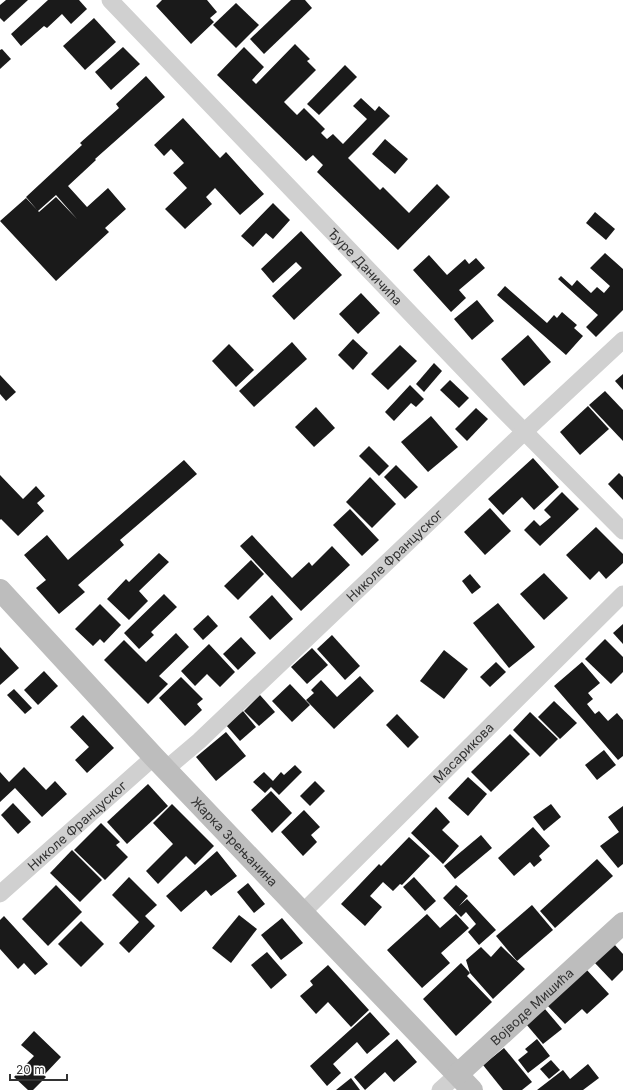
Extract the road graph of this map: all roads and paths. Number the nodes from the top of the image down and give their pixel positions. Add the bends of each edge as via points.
1 (110, 0) edge
2 (623, 340) edge
3 (524, 432) junction
4 (623, 531) edge
5 (0, 590) edge
6 (623, 594) edge
7 (160, 763) junction
8 (0, 894) edge
9 (304, 912) junction
10 (623, 923) edge
11 (458, 1074) junction
12 (440, 1090) edge
13 (472, 1090) edge

1 - 3 street, Ђуре Даничића
2 - 3 street, Николе Француског
3 - 4 street, Ђуре Даничића
3 - 7 street, Николе Француског via 199,741
5 - 7 street, Жарка Зрењанина
6 - 9 street, Масарикова
7 - 8 street, Николе Француског
7 - 9 street, Жарка Зрењанина
9 - 11 street, Жарка Зрењанина
10 - 11 street, Војводе Мишића
11 - 12 street, Војводе Мишића
11 - 13 street, Жарка Зрењанина

